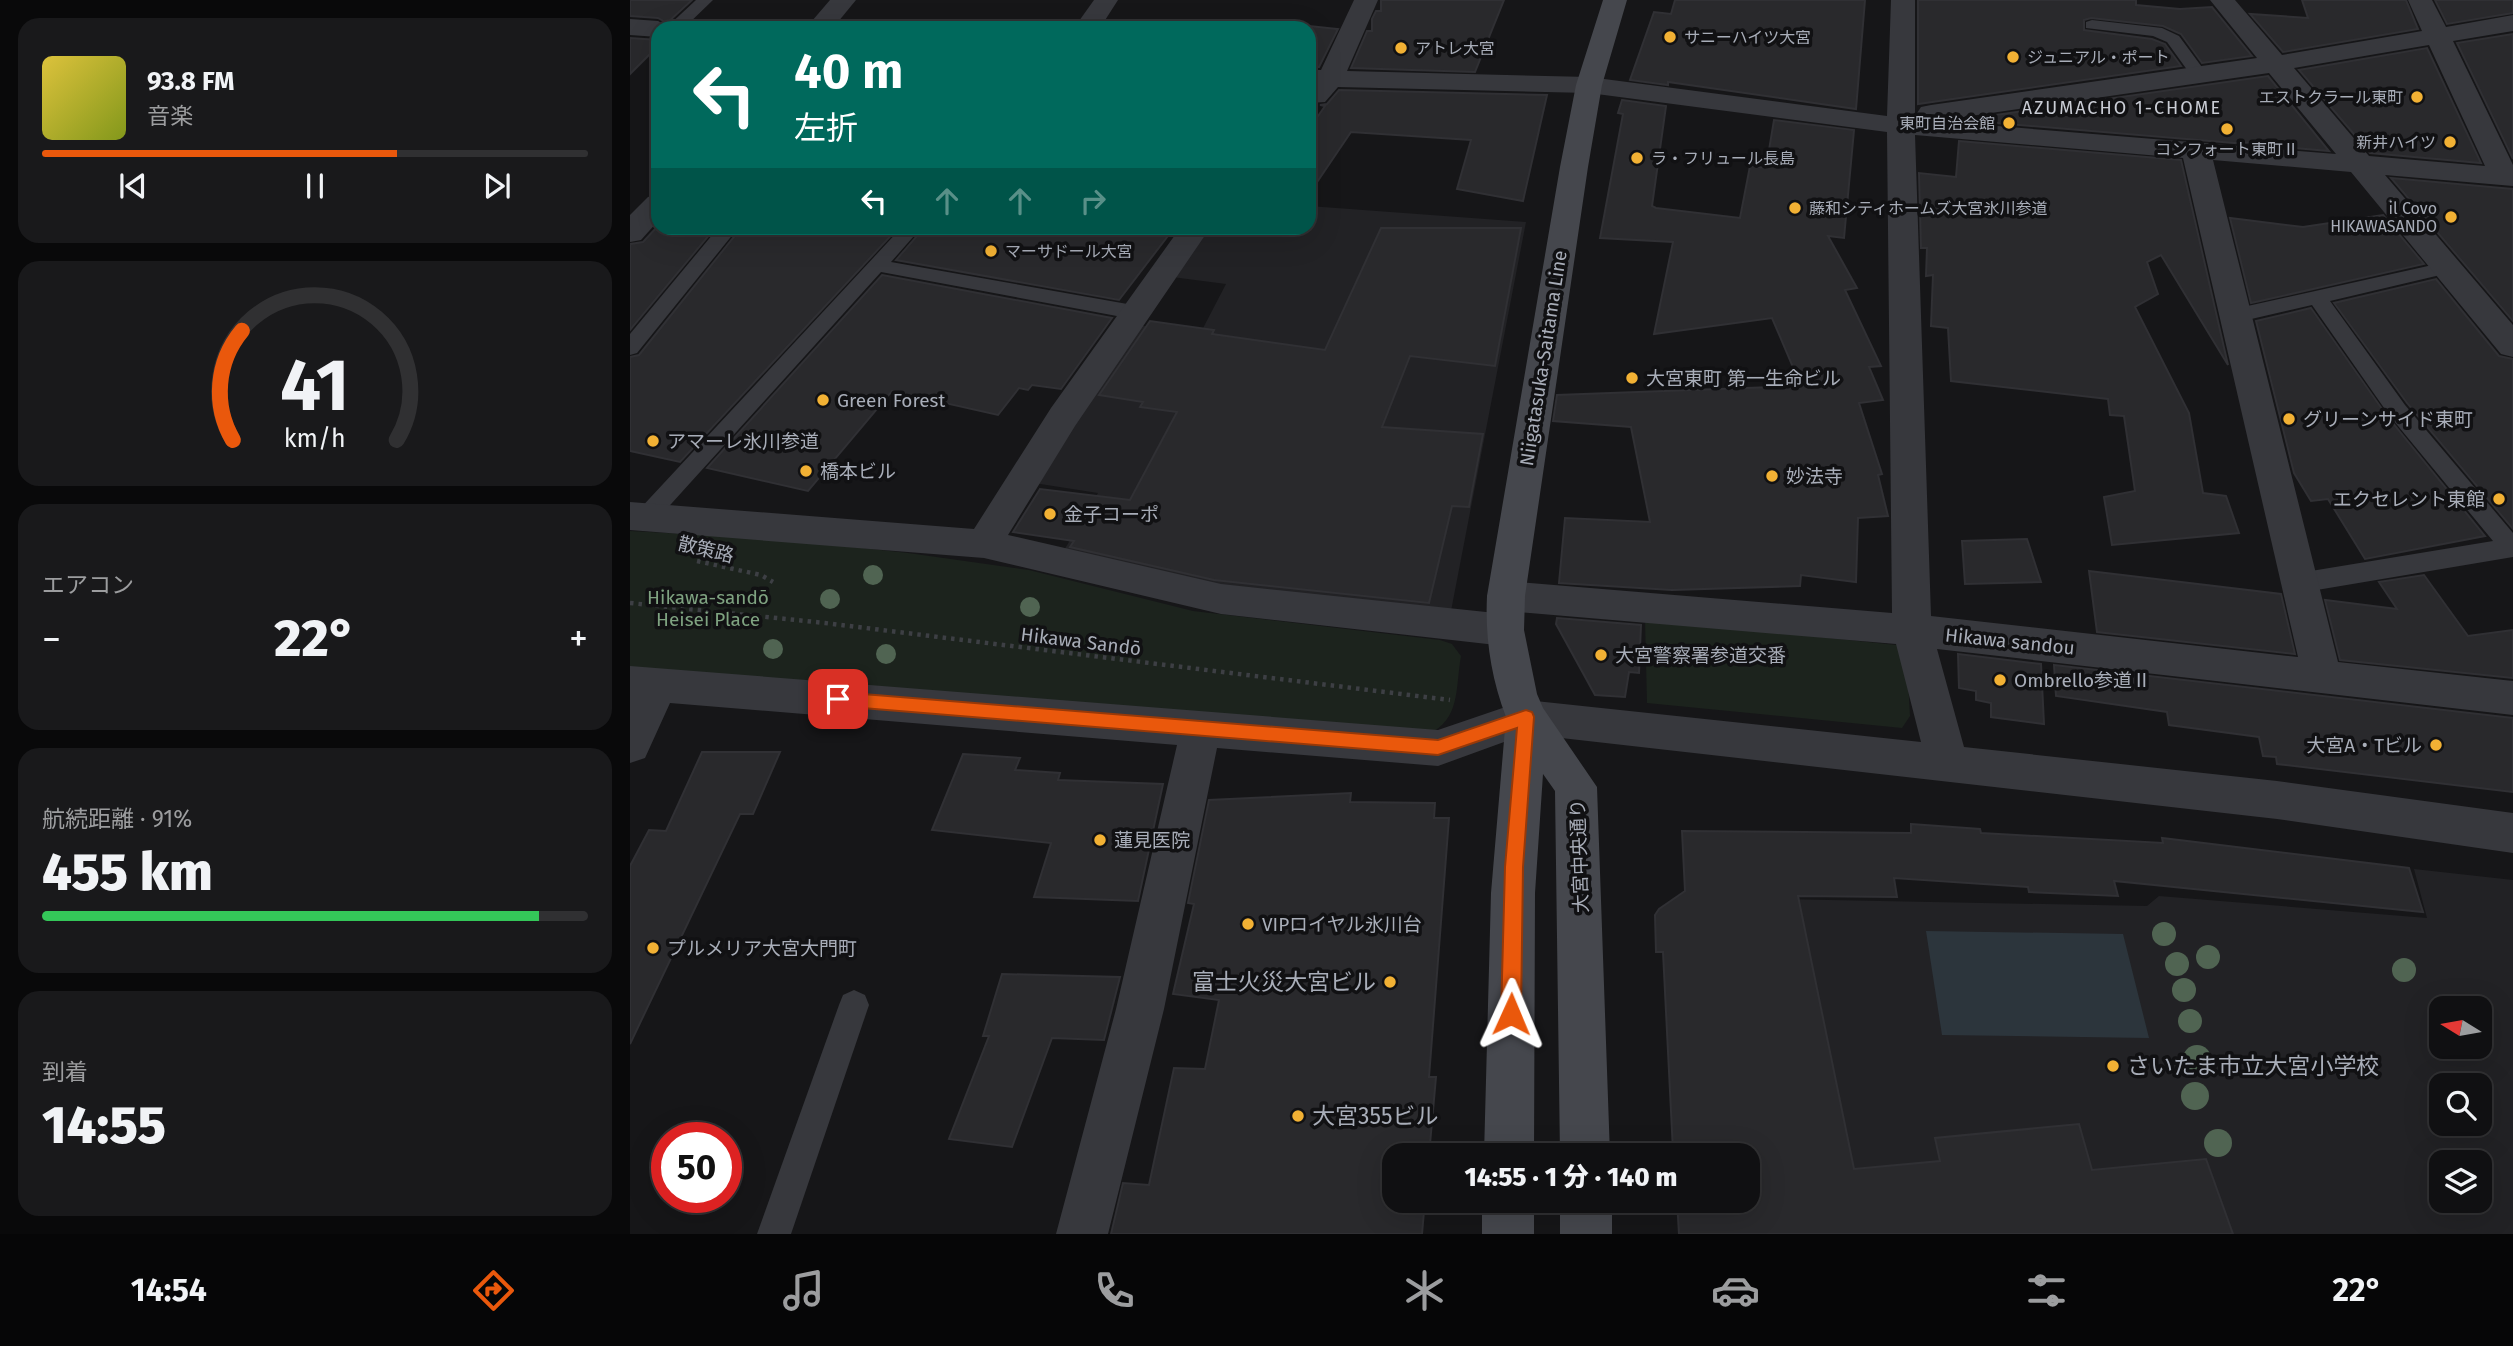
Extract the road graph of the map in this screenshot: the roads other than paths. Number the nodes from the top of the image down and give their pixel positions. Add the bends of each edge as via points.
1 (705, 0) edge
2 (844, 0) edge
3 (1106, 0) edge
4 (1366, 0) edge
5 (1615, 0) edge
6 (1903, 0) edge
7 (2222, 0) edge
8 (2420, 0) edge
9 (682, 21) edge
10 (824, 21) edge
11 (1092, 21) edge
12 (2513, 23) edge
13 (2092, 25) dead end
14 (630, 27) edge
15 (651, 28) edge
16 (2437, 36) junction
17 (2274, 64) junction
18 (2199, 74) junction
19 (1320, 79) edge
20 (1589, 85) junction
21 (1901, 122) junction
22 (2196, 151) junction
23 (2356, 163) junction
24 (2509, 177) edge
25 (651, 210) edge
26 (630, 233) edge
27 (722, 235) edge
28 (904, 235) edge
29 (1190, 235) edge
30 (875, 265) junction
31 (2446, 268) junction
32 (2317, 298) junction
33 (1133, 312) junction
34 (2234, 316) junction
35 (2513, 346) edge
36 (630, 348) edge
37 (638, 517) edge
38 (984, 544) junction
39 (2512, 547) edge
40 (2299, 583) junction
41 (1505, 613) junction
42 (1912, 630) junction
43 (2322, 676) junction
44 (645, 684) edge
45 (2513, 698) edge
46 (1526, 717) junction
47 (1203, 730) junction
48 (630, 745) edge
49 (1948, 765) junction
50 (2513, 833) edge
51 (854, 1005) dead end
52 (1509, 1143) edge
53 (1585, 1143) edge
54 (1508, 1213) edge
55 (1586, 1213) edge
56 (774, 1234) edge
57 (1082, 1234) edge
58 (1508, 1234) edge
59 (1586, 1234) edge

1 - 9 lane
2 - 10 street
3 - 11 street
4 - 19 street
5 - 20 main road, Niigatasuka-Saitama Line
6 - 21 street
7 - 17 street
8 - 16 street
12 - 16 street
13 - 18 lane via 2155,31 2173,39
14 - 15 street
16 - 17 street
16 - 24 street
17 - 18 street
17 - 23 street
18 - 21 street
19 - 20 street
20 - 21 street
20 - 41 main road, Niigatasuka-Saitama Line
21 - 22 street
21 - 42 street
22 - 23 street
22 - 34 street
23 - 24 street
23 - 31 street
25 - 26 street
27 - 36 lane
28 - 30 lane
29 - 33 street
30 - 33 lane
30 - 37 lane
31 - 32 lane
31 - 35 street
32 - 34 lane
32 - 39 lane via 2397,410
33 - 38 street
34 - 40 street
37 - 38 street, Hikawa sandou
38 - 41 street, Hikawa sandou via 1221,599
39 - 40 lane
40 - 43 street
41 - 42 street, Hikawa sandou
41 - 46 main road, Niigatasuka-Saitama Line via 1517,694
42 - 43 street, Hikawa sandou
42 - 49 street
43 - 45 street, Hikawa sandou
44 - 47 street
44 - 48 street
46 - 47 street via 1438,748
46 - 49 street
46 - 52 main road via 1513,893
46 - 53 main road, 大宮中央通り via 1576,787
47 - 57 street via 1140,1009
49 - 50 street via 2277,800
51 - 56 lane
54 - 58 main road
55 - 59 main road

